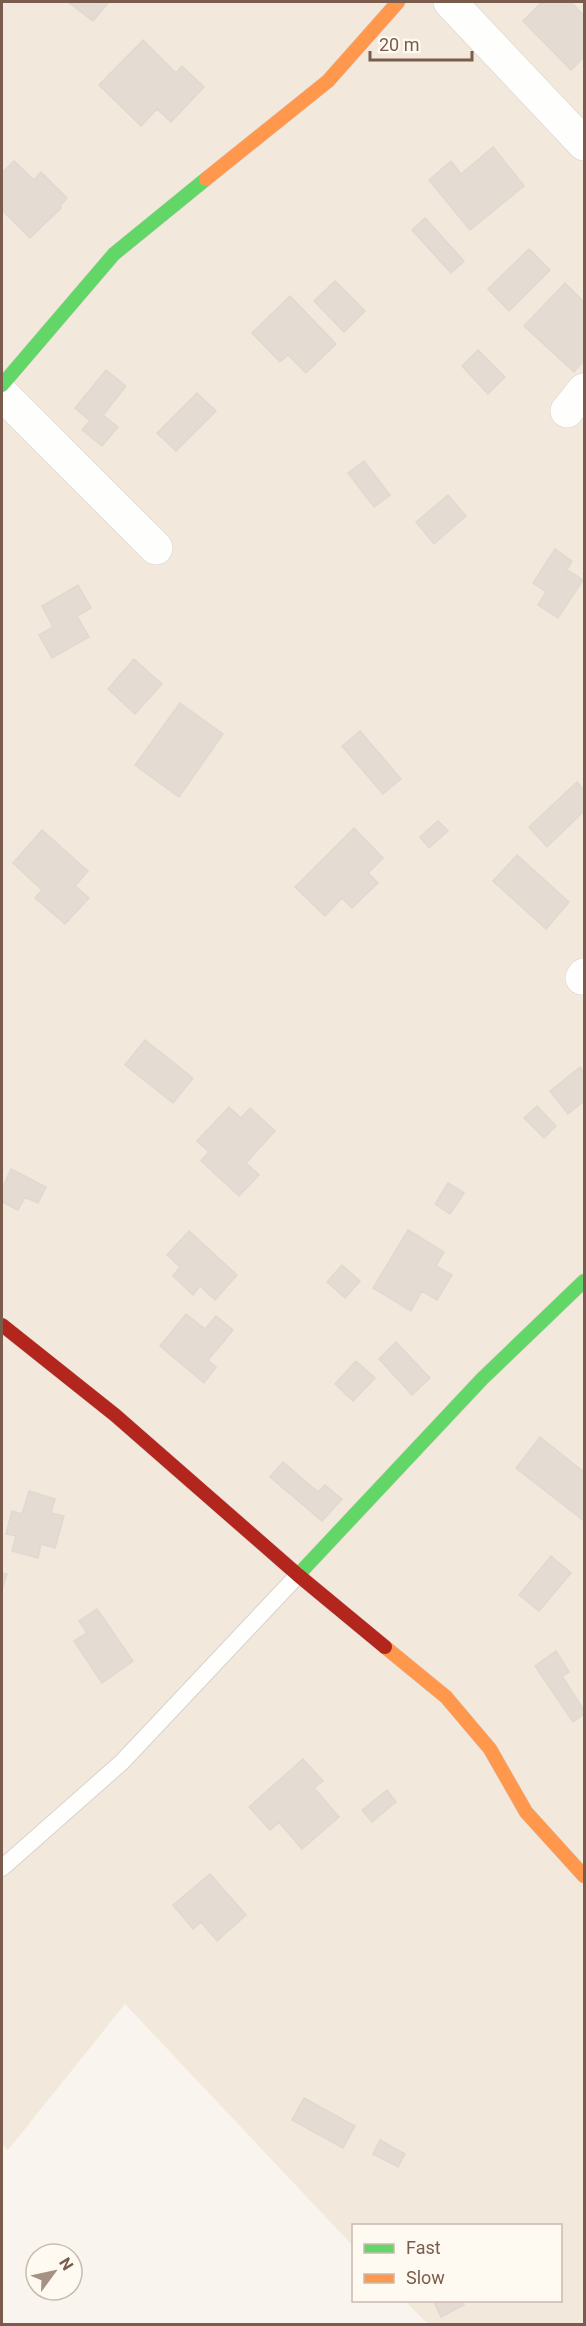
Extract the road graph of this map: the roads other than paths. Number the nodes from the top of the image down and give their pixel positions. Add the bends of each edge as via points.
1 (398, 2) edge
2 (450, 2) edge
3 (585, 144) edge
4 (2, 385) edge
5 (2, 394) edge
6 (156, 548) dead end
7 (585, 1281) edge
8 (2, 1326) edge
9 (298, 1575) junction
10 (2, 1868) edge
11 (585, 1876) edge

1 - 4 street via 328,81 114,254
2 - 3 street
5 - 6 street
7 - 9 street via 482,1379
8 - 9 street via 115,1415
9 - 10 lane via 122,1762
9 - 11 street via 446,1697 490,1749 526,1812

